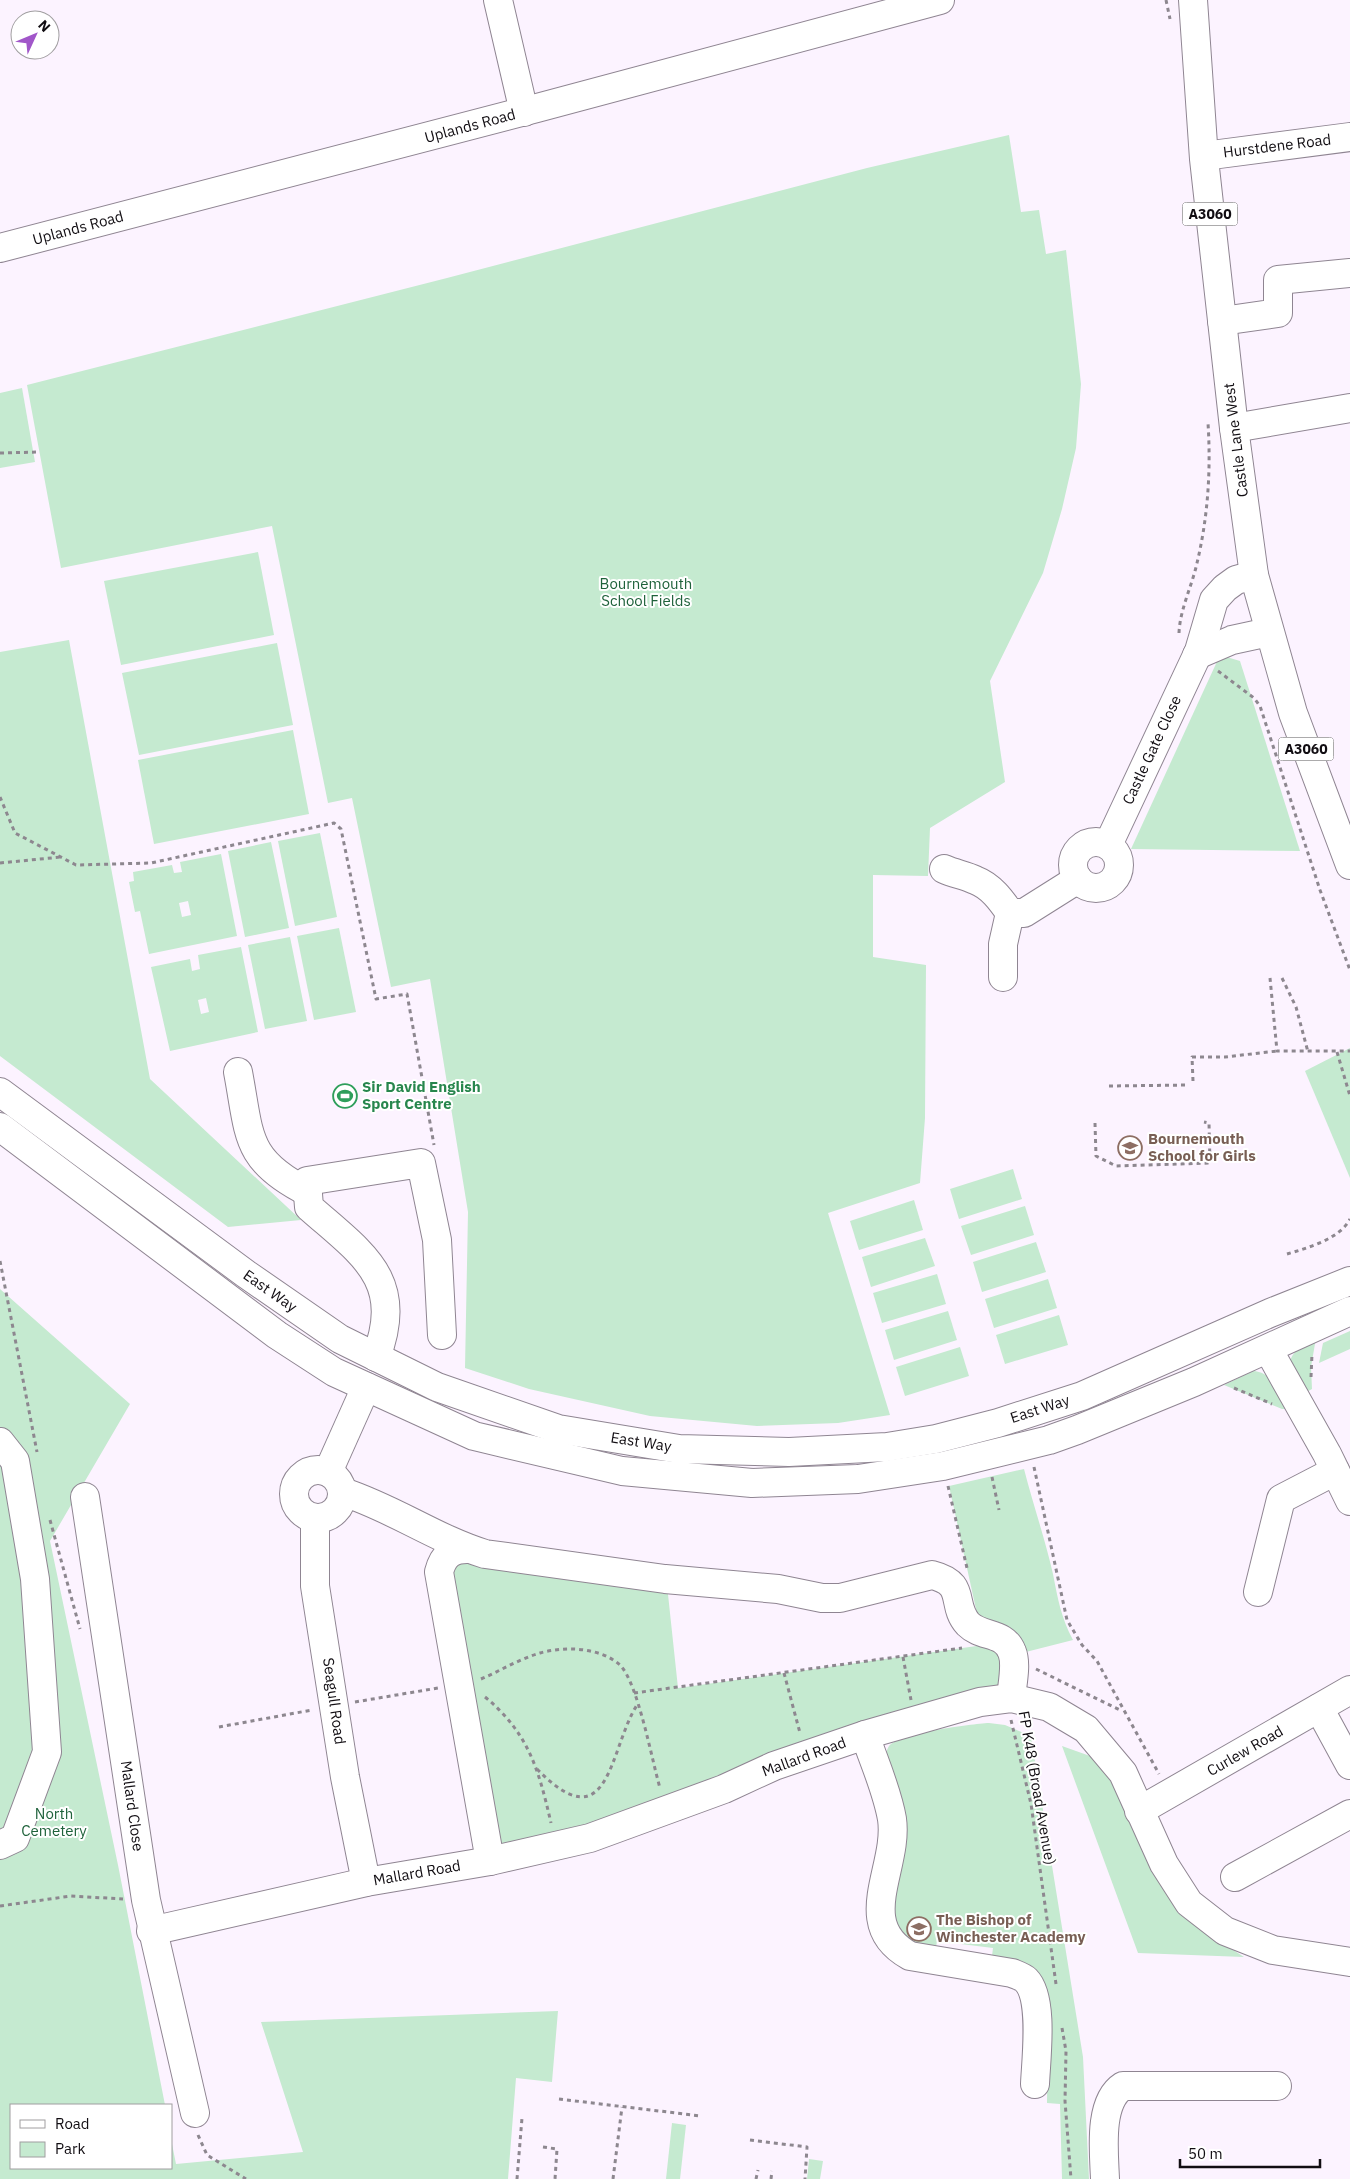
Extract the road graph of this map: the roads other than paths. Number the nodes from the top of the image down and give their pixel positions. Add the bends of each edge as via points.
1 (498, 0) edge
2 (940, 0) edge
3 (1193, 0) edge
4 (524, 112) junction
5 (1350, 137) edge
6 (1204, 156) junction
7 (0, 248) edge
8 (1350, 272) edge
9 (1222, 321) junction
10 (1350, 408) edge
11 (1234, 428) junction
12 (1254, 575) junction
13 (1269, 632) junction
14 (1197, 655) junction
15 (1108, 845) junction
16 (1350, 865) edge
17 (944, 869) dead end
18 (1078, 879) junction
19 (1010, 913) junction
20 (1003, 977) dead end
21 (238, 1072) dead end
22 (0, 1092) edge
23 (0, 1126) edge
24 (308, 1199) junction
25 (1350, 1281) edge
26 (1350, 1311) edge
27 (323, 1328) junction
28 (442, 1335) dead end
29 (1268, 1349) junction
30 (308, 1355) junction
31 (376, 1357) junction
32 (366, 1387) junction
33 (436, 1387) junction
34 (1067, 1400) junction
35 (425, 1415) junction
36 (1077, 1430) junction
37 (0, 1442) edge
38 (906, 1444) junction
39 (1336, 1471) junction
40 (906, 1472) junction
41 (336, 1482) junction
42 (85, 1497) dead end
43 (1350, 1501) edge
44 (315, 1519) junction
45 (467, 1549) junction
46 (1258, 1592) dead end
47 (1350, 1690) edge
48 (1011, 1698) junction
49 (1318, 1708) junction
50 (865, 1735) junction
51 (1350, 1766) edge
52 (1140, 1811) junction
53 (1350, 1814) edge
54 (0, 1845) edge
55 (490, 1861) junction
56 (1235, 1877) dead end
57 (366, 1882) junction
58 (151, 1931) junction
59 (1350, 1962) edge
60 (1035, 2084) dead end
61 (1277, 2086) dead end
62 (195, 2112) road end
63 (1105, 2179) edge

1 - 4 street
2 - 4 street, Uplands Road
3 - 6 street, Castle Lane West / A3060
4 - 7 street, Uplands Road
5 - 6 street, Hurstdene Road
6 - 9 street, Castle Lane West / A3060
8 - 9 street via 1278,280 1278,313
9 - 11 street, Castle Lane West / A3060
10 - 11 street
11 - 12 street, Castle Lane West / A3060
12 - 13 street, Castle Lane West / A3060
12 - 14 street, Castle Gate Close via 1236,580 1214,600
13 - 14 street via 1232,640
13 - 16 street, Castle Lane West / A3060 via 1293,714
14 - 15 street, Castle Gate Close
15 - 18 street via 1089,843 1078,851 1073,863
15 - 18 street via 1120,862 1114,880 1097,888 1089,887
17 - 19 street via 985,886 999,897
18 - 19 street via 1024,913
19 - 20 street via 1003,944
21 - 24 street via 250,1138 257,1154
22 - 27 street, East Way
23 - 30 street, East Way
24 - 28 street via 307,1181 421,1163 437,1240
24 - 31 street via 379,1279 387,1304 383,1337
25 - 34 street, East Way via 1133,1375
26 - 29 street, East Way
27 - 30 street
27 - 31 street, East Way
29 - 36 street, East Way
29 - 39 street
30 - 32 street, East Way
31 - 33 street, East Way
32 - 35 street, East Way
32 - 41 street
33 - 35 street
33 - 38 street, East Way via 558,1429 679,1448 789,1452
34 - 36 street
34 - 38 street, East Way via 998,1423
35 - 40 street, East Way via 474,1436 622,1472 752,1483 858,1479
36 - 40 street, East Way via 1029,1445 950,1479
37 - 54 street via 15,1461 35,1579 47,1752 16,1838
38 - 40 street
39 - 43 street
39 - 46 street via 1281,1499
41 - 44 street via 335,1512
41 - 44 street via 322,1470 311,1470 301,1475 294,1498 299,1507
41 - 45 street
42 - 58 street, Mallard Close
44 - 57 street, Seagull Road via 315,1586 345,1777
45 - 48 street via 665,1578 778,1589 822,1598 840,1598 932,1575 944,1578 957,1592 963,1617 970,1626 1003,1639 1014,1654
45 - 55 street via 456,1549 448,1554 439,1572
47 - 49 street, Curlew Road
48 - 50 street, Mallard Road via 980,1702
48 - 52 street, Mallard Road via 1049,1707 1086,1729 1123,1773
49 - 51 street
49 - 52 street, Curlew Road
50 - 55 street, Mallard Road via 774,1766 724,1789 598,1835
50 - 60 street via 885,1790 892,1821 880,1908 881,1923 888,1938 899,1950 914,1957 1012,1973 1026,1980 1035,1997
52 - 59 street, Mallard Road via 1164,1864 1189,1903 1226,1931 1273,1950
53 - 56 street
55 - 57 street, Mallard Road
57 - 58 street, Mallard Road
58 - 62 street, Mallard Close
61 - 63 street via 1123,2086 1116,2091 1106,2112

